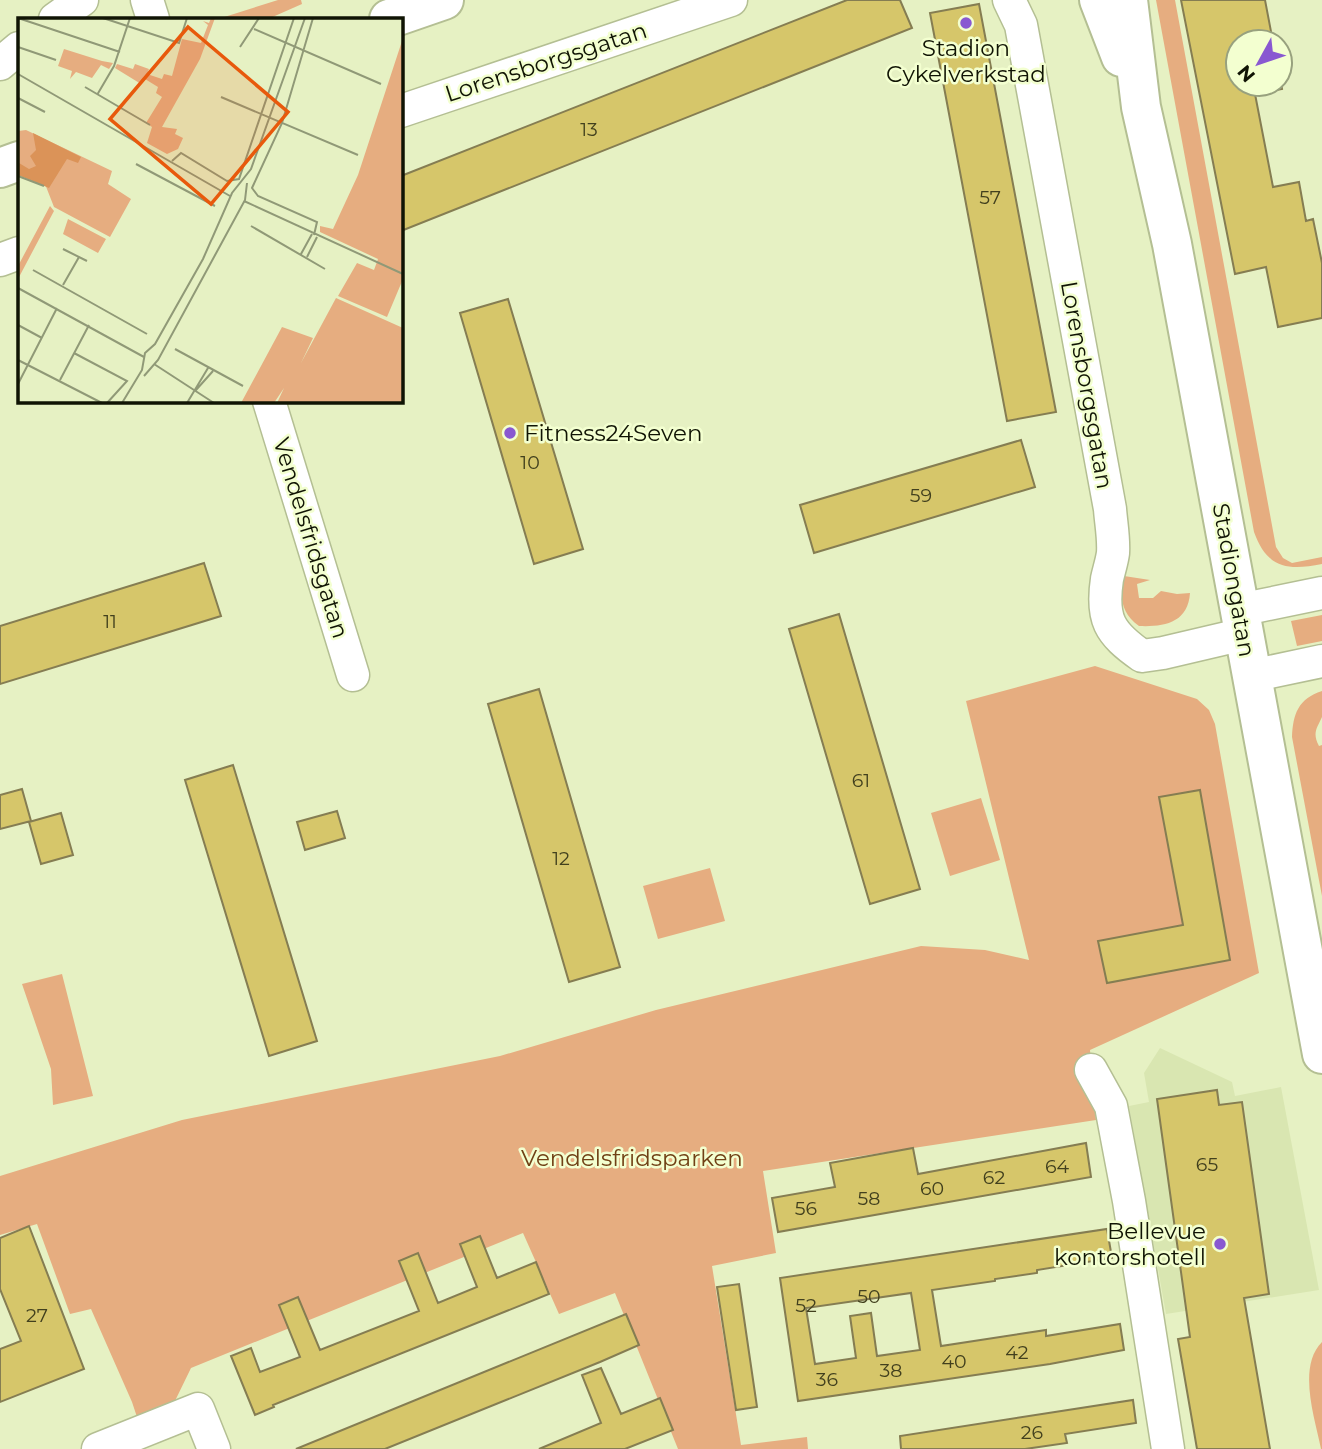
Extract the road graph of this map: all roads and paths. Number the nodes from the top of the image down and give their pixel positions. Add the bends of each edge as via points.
1 (82, 0) edge
2 (147, 0) edge
3 (444, 0) edge
4 (731, 0) edge
5 (1009, 0) edge
6 (1099, 0) edge
7 (1128, 0) edge
8 (56, 18) edge
9 (153, 18) edge
10 (392, 18) edge
11 (18, 49) edge
12 (0, 64) edge
13 (1141, 107) junction
14 (402, 111) edge
15 (18, 161) edge
16 (0, 168) edge
17 (18, 253) edge
18 (0, 260) edge
19 (269, 402) edge
20 (1322, 593) edge
21 (1241, 622) junction
22 (1322, 661) edge
23 (354, 675) dead end
24 (1251, 676) junction
25 (1322, 1054) edge
26 (1091, 1070) dead end
27 (98, 1449) edge
28 (214, 1449) edge
29 (1168, 1449) edge

1 - 8 street
2 - 9 street
3 - 10 street
4 - 14 street, Lorensborgsgatan
5 - 21 street, Lorensborgsgatan via 1021,25 1110,509 1113,553 1105,614 1119,637 1142,656 1163,653
6 - 13 street, Stadiongatan
7 - 13 street, Stadiongatan
11 - 12 street
13 - 21 street, Stadiongatan
15 - 16 street
17 - 18 street
19 - 23 street, Vendelsfridsgatan
20 - 21 street
21 - 24 street, Stadiongatan
22 - 24 street
24 - 25 street, Stadiongatan
26 - 29 street via 1111,1106
27 - 28 street via 198,1409

